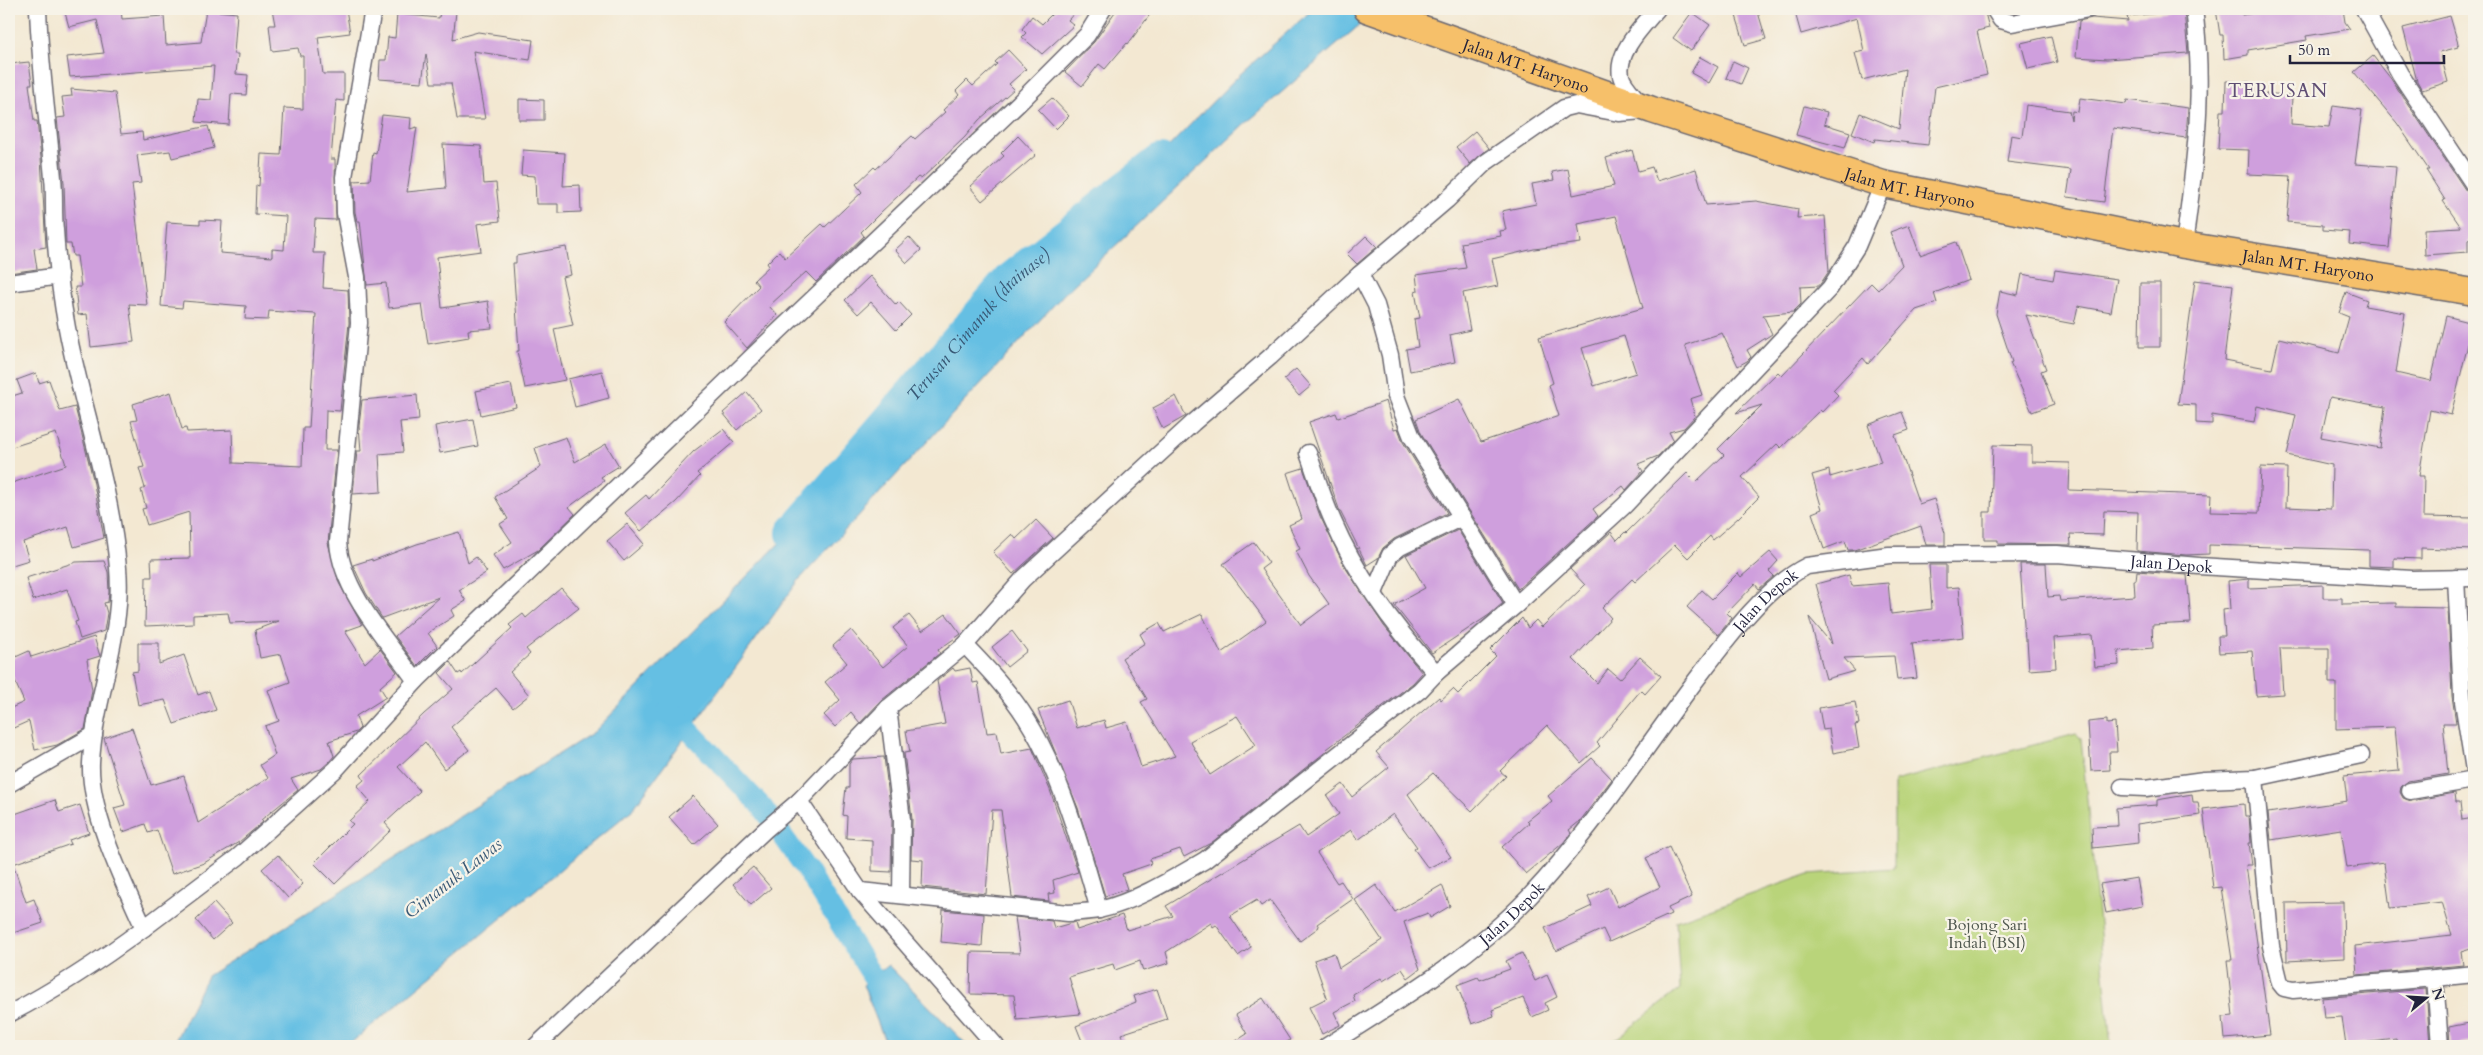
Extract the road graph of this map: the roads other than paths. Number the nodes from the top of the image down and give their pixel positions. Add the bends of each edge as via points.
1 (38, 9) edge
2 (373, 9) edge
3 (1104, 9) edge
4 (1367, 9) edge
5 (1657, 9) edge
6 (1994, 9) edge
7 (2089, 9) edge
8 (2194, 9) edge
9 (2364, 9) edge
10 (1647, 107) junction
11 (1883, 184) junction
12 (2474, 184) edge
13 (2184, 245) junction
14 (1360, 274) junction
15 (60, 276) junction
16 (9, 283) edge
17 (2474, 292) edge
18 (1308, 452) dead end
19 (1462, 517) junction
20 (2456, 578) junction
21 (2474, 578) edge
22 (1374, 593) junction
23 (1516, 605) junction
24 (965, 645) junction
25 (1436, 673) junction
26 (416, 681) junction
27 (888, 708) junction
28 (94, 734) junction
29 (2361, 755) dead end
30 (2474, 770) edge
31 (2255, 778) junction
32 (2474, 780) edge
33 (9, 784) edge
34 (2122, 787) dead end
35 (2410, 791) dead end
36 (799, 801) junction
37 (860, 891) junction
38 (901, 895) junction
39 (1099, 910) junction
40 (144, 928) junction
41 (2474, 974) edge
42 (2435, 978) junction
43 (9, 1014) edge
44 (536, 1046) edge
45 (996, 1046) edge
46 (1327, 1046) edge
47 (2440, 1046) edge

1 - 15 street
2 - 26 street via 344,177 344,213 357,277 359,323 338,542 342,566 350,585
3 - 26 street via 1087,35 1019,104 758,350
4 - 10 main road, Jalan MT. Haryono
5 - 10 street via 1626,50 1621,67 1621,78
6 - 7 street via 2000,20 2012,23
8 - 13 street via 2200,85 2197,151
9 - 12 street via 2400,74
10 - 11 main road, Jalan MT. Haryono
10 - 14 street via 1619,113 1576,105 1564,108 1486,163
11 - 13 main road, Jalan MT. Haryono
11 - 23 street via 1857,246 1830,288 1625,504
13 - 17 main road, Jalan MT. Haryono
14 - 19 street via 1376,305 1390,355 1396,396 1412,437
14 - 24 street via 1023,579
15 - 16 street
15 - 28 street via 66,326 107,494 118,568 116,623
18 - 22 street via 1333,521
19 - 22 street via 1390,555
19 - 23 street
20 - 21 street, Jalan Depok
20 - 30 street via 2462,695
20 - 46 street, Jalan Depok via 2412,579 2058,554 1889,555 1807,566 1778,586 1732,634 1593,822 1530,896 1482,941
22 - 25 street
23 - 25 street
24 - 27 street
24 - 39 street via 999,681 1026,718 1045,754 1077,832
25 - 39 street via 1359,740 1205,860 1147,891
26 - 40 street via 329,775 238,857
27 - 36 street
27 - 38 street via 902,820
28 - 33 street
28 - 40 street via 91,765 94,792 104,828
29 - 31 street
31 - 34 street via 2204,780 2146,788
31 - 42 street via 2271,946 2284,988 2292,990
32 - 35 street
36 - 37 street
36 - 44 street
37 - 38 street
37 - 45 street
38 - 39 street via 1068,913
40 - 43 street via 104,958
41 - 42 street
42 - 47 street

